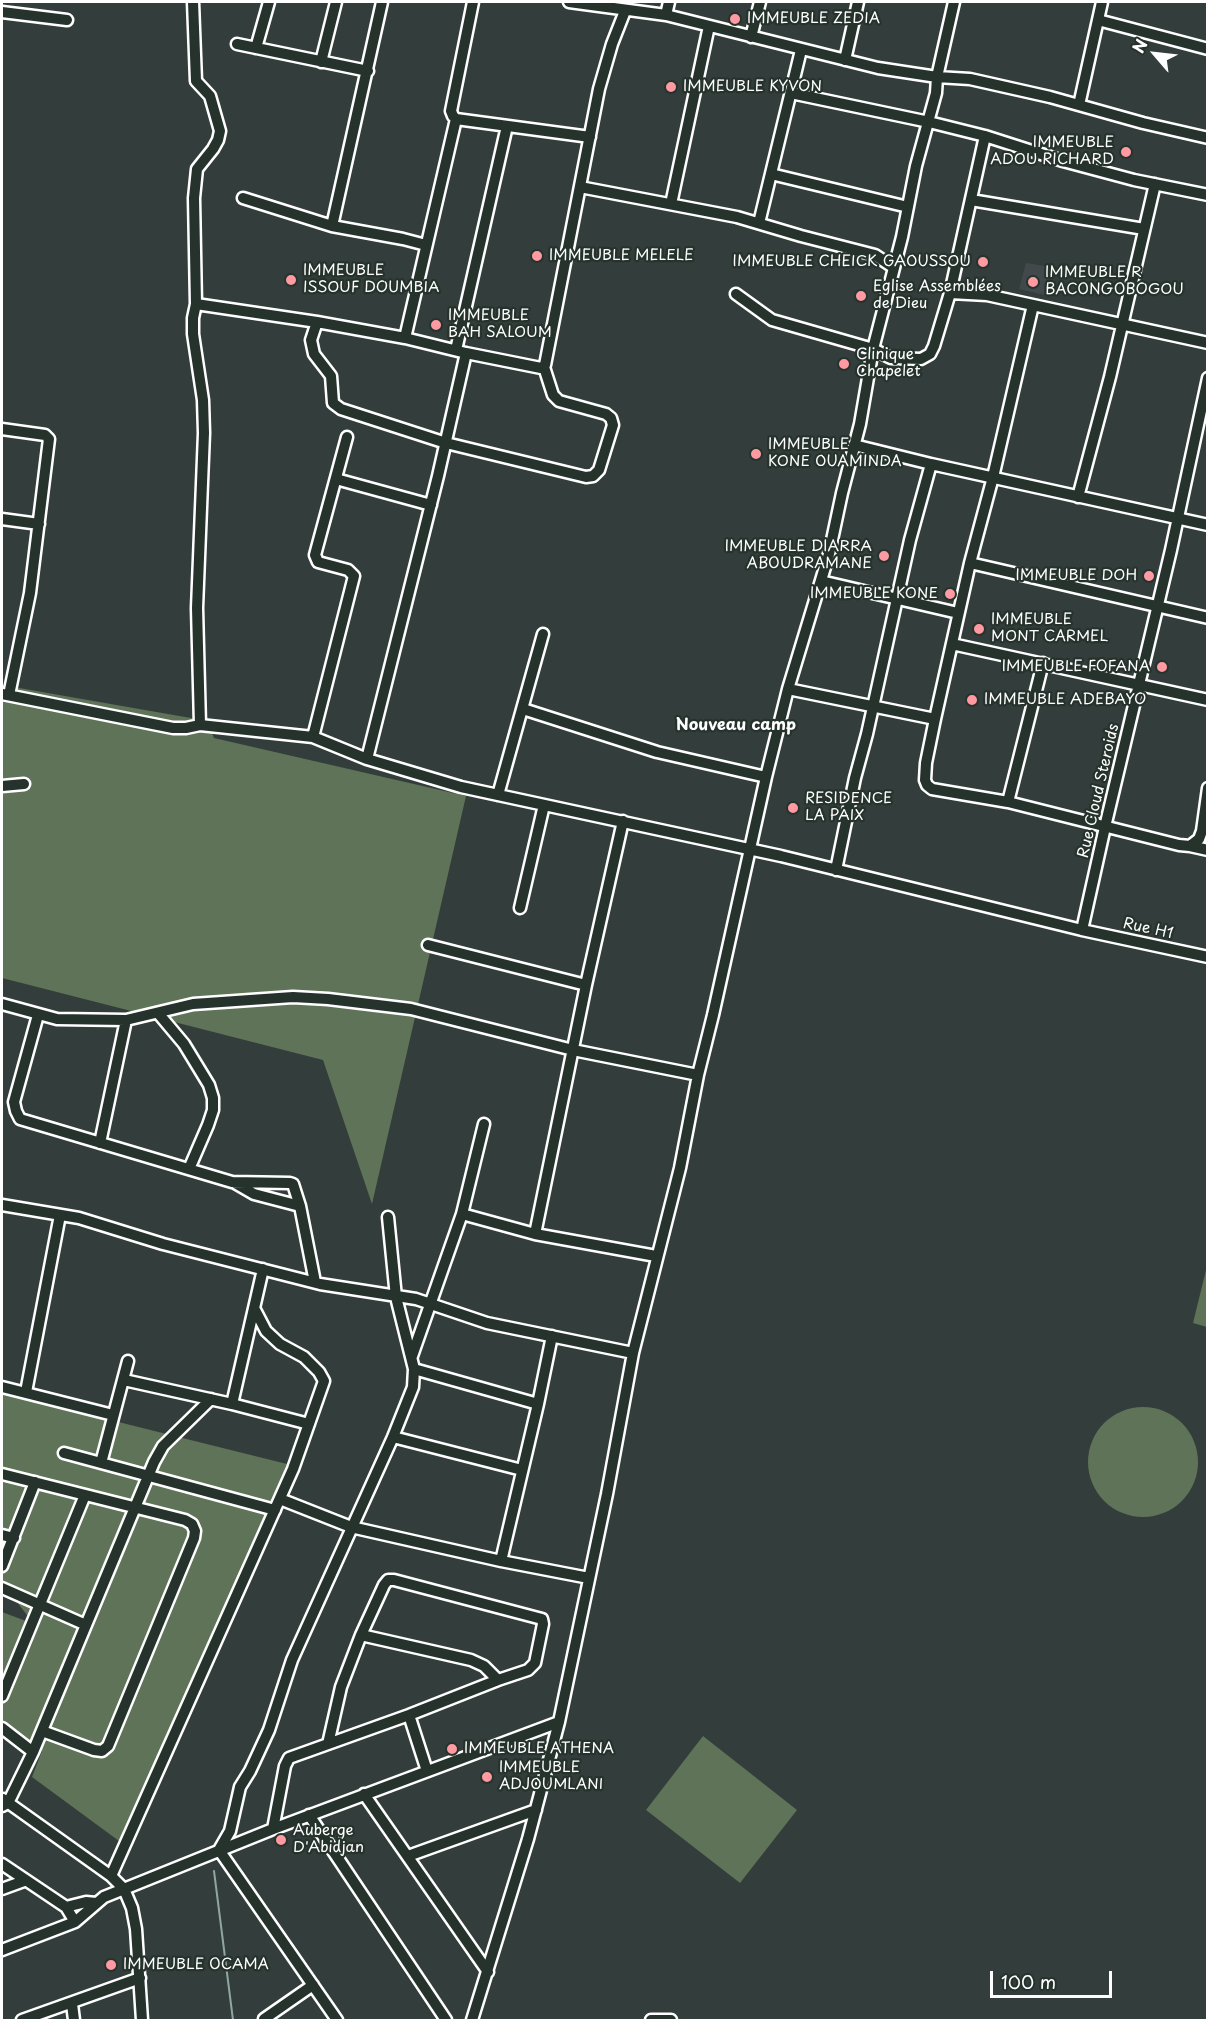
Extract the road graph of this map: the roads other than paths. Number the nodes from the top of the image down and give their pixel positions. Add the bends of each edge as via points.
1 (193, 2) edge
2 (269, 2) edge
3 (336, 2) edge
4 (382, 2) edge
5 (473, 2) edge
6 (569, 2) edge
7 (669, 2) edge
8 (760, 2) edge
9 (858, 2) edge
10 (954, 2) edge
11 (1102, 2) edge
12 (625, 11) junction
13 (2, 12) edge
14 (666, 15) junction
15 (67, 20) dead end
16 (1098, 20) junction
17 (709, 26) junction
18 (751, 38) junction
19 (237, 44) dead end
20 (256, 48) junction
21 (1208, 49) edge
22 (801, 50) junction
23 (845, 60) junction
24 (321, 62) junction
25 (368, 72) junction
26 (937, 77) junction
27 (791, 93) junction
28 (1079, 105) junction
29 (456, 119) junction
30 (929, 122) junction
31 (507, 126) junction
32 (985, 136) junction
33 (590, 137) junction
34 (1208, 138) edge
35 (771, 174) junction
36 (1155, 184) junction
37 (580, 187) junction
38 (1208, 195) edge
39 (243, 198) dead end
40 (971, 200) junction
41 (671, 204) junction
42 (908, 207) junction
43 (759, 224) junction
44 (332, 226) junction
45 (1144, 229) junction
46 (426, 245) junction
47 (893, 267) junction
48 (950, 293) junction
49 (736, 294) dead end
50 (196, 304) junction
51 (1033, 305) junction
52 (317, 322) junction
53 (1123, 323) junction
54 (405, 339) junction
55 (1208, 343) edge
56 (873, 349) junction
57 (461, 351) junction
58 (544, 367) junction
59 (1208, 378) edge
60 (2, 429) edge
61 (347, 437) dead end
62 (446, 443) junction
63 (854, 445) junction
64 (931, 465) junction
65 (993, 477) junction
66 (336, 479) junction
67 (1078, 497) junction
68 (431, 504) junction
69 (1178, 518) junction
70 (2, 519) edge
71 (39, 524) junction
72 (1208, 525) edge
73 (969, 563) junction
74 (821, 581) junction
75 (896, 599) junction
76 (1157, 607) junction
77 (958, 613) junction
78 (1208, 618) edge
79 (543, 634) dead end
80 (952, 644) junction
81 (1043, 663) junction
82 (1140, 684) junction
83 (788, 689) junction
84 (5, 694) edge
85 (1208, 700) edge
86 (873, 706) junction
87 (523, 709) junction
88 (935, 719) junction
89 (200, 725) junction
90 (313, 737) junction
91 (367, 759) junction
92 (766, 777) junction
93 (24, 784) dead end
94 (2, 786) edge
95 (1208, 788) edge
96 (498, 795) junction
97 (1008, 802) junction
98 (544, 805) junction
99 (622, 821) junction
100 (1105, 827) junction
101 (1190, 846) junction
102 (750, 849) junction
103 (1208, 850) edge
104 (836, 870) junction
105 (520, 908) dead end
106 (1082, 930) junction
107 (428, 945) dead end
108 (1208, 957) edge
109 (586, 985) junction
110 (2, 1004) edge
111 (158, 1013) junction
112 (38, 1016) junction
113 (126, 1020) junction
114 (573, 1050) junction
115 (698, 1075) junction
116 (484, 1124) dead end
117 (100, 1143) junction
118 (189, 1169) junction
119 (232, 1182) junction
120 (2, 1205) edge
121 (300, 1206) junction
122 (462, 1214) junction
123 (60, 1215) junction
124 (388, 1217) dead end
125 (535, 1234) junction
126 (656, 1256) junction
127 (263, 1269) junction
128 (315, 1282) junction
129 (396, 1297) junction
130 (429, 1304) junction
131 (254, 1308) junction
132 (552, 1336) junction
133 (633, 1353) junction
134 (411, 1357) junction
135 (128, 1361) dead end
136 (414, 1369) junction
137 (124, 1380) junction
138 (2, 1387) edge
139 (26, 1392) junction
140 (211, 1399) junction
141 (232, 1404) junction
142 (538, 1404) junction
143 (113, 1415) junction
144 (309, 1424) junction
145 (393, 1437) junction
146 (64, 1453) dead end
147 (101, 1463) junction
148 (522, 1470) junction
149 (2, 1474) edge
150 (148, 1476) junction
151 (35, 1482) junction
152 (85, 1496) junction
153 (280, 1499) junction
154 (136, 1507) junction
155 (275, 1510) junction
156 (351, 1527) junction
157 (2, 1535) edge
158 (14, 1538) junction
159 (501, 1561) junction
160 (2, 1566) edge
161 (589, 1578) junction
162 (2, 1588) edge
163 (41, 1605) junction
164 (86, 1625) junction
165 (361, 1635) junction
166 (498, 1680) junction
167 (2, 1696) edge
168 (409, 1715) junction
169 (559, 1722) junction
170 (2, 1728) edge
171 (42, 1731) junction
172 (328, 1744) junction
173 (33, 1752) junction
174 (427, 1771) junction
175 (364, 1794) junction
176 (4, 1802) edge
177 (536, 1810) junction
178 (309, 1815) junction
179 (273, 1829) junction
180 (219, 1850) junction
181 (408, 1856) junction
182 (2, 1864) edge
183 (111, 1876) junction
184 (24, 1881) junction
185 (2, 1889) edge
186 (124, 1889) junction
187 (96, 1903) junction
188 (66, 1907) junction
189 (75, 1922) junction
190 (2, 1950) edge
191 (488, 1972) junction
192 (140, 1978) junction
193 (313, 1985) junction
194 (72, 2004) junction
195 (264, 2019) dead end
196 (22, 2020) edge
197 (74, 2020) edge
198 (142, 2020) edge
199 (338, 2020) edge
200 (446, 2020) edge
201 (472, 2020) edge
202 (651, 2020) edge
203 (671, 2020) edge

1 - 50 street via 196,81 210,96 220,131 213,149 197,169
2 - 20 street
3 - 24 street
4 - 25 street
5 - 29 street via 451,111
6 - 12 street
7 - 14 street
8 - 18 street
9 - 23 street
10 - 26 street
11 - 16 street
12 - 14 street
12 - 33 street via 599,89
13 - 15 street
14 - 17 street
16 - 21 street
16 - 28 street
17 - 18 street
17 - 41 street
18 - 22 street
19 - 20 street
20 - 24 street
22 - 23 street
22 - 27 street
23 - 26 street
24 - 25 street
25 - 44 street
26 - 28 street via 970,79
26 - 30 street
27 - 30 street
27 - 35 street
28 - 34 street
29 - 31 street
29 - 46 street
30 - 32 street
30 - 42 street
31 - 33 street
31 - 57 street
32 - 36 street
32 - 40 street
33 - 37 street
35 - 42 street
35 - 43 street
36 - 38 street
36 - 45 street
37 - 41 street
37 - 58 street
39 - 44 street
40 - 45 street
40 - 48 street
41 - 43 street
42 - 47 street
43 - 47 street via 874,255
44 - 46 street
45 - 53 street
46 - 54 street
47 - 56 street
48 - 51 street via 981,294
48 - 56 street via 934,346 926,357 891,358
49 - 56 street via 779,323
50 - 52 street
50 - 89 street via 193,334 204,433 197,608
51 - 53 street
51 - 65 street
52 - 54 street
52 - 62 street via 311,340 314,354 331,376 333,403 369,419
53 - 55 street
53 - 67 street
54 - 57 street
56 - 63 street
57 - 58 street
57 - 62 street
58 - 62 street via 553,395 559,401 611,418 613,425 599,470 593,476
59 - 69 street, Rue Cloud Steroids
60 - 71 street via 45,435 49,440
61 - 66 street
62 - 68 street
63 - 64 street
63 - 74 street
64 - 65 street
64 - 75 street
65 - 67 street
65 - 73 street
66 - 68 street
66 - 90 street via 315,555 316,560 348,570 354,576
67 - 69 street
68 - 91 street
69 - 72 street
69 - 76 street, Rue Cloud Steroids
70 - 71 street
71 - 84 street via 30,593
73 - 76 street
73 - 77 street
74 - 75 street
74 - 83 street
75 - 77 street
75 - 86 street
76 - 78 street
76 - 82 street, Rue Cloud Steroids
77 - 80 street
79 - 87 street
80 - 81 street
80 - 88 street
81 - 82 street
81 - 97 street
82 - 85 street
82 - 100 street, Rue Cloud Steroids
83 - 86 street
83 - 92 street
84 - 89 street, Rue H1 via 173,728
86 - 88 street
86 - 104 street
87 - 92 street via 657,752
87 - 96 street
88 - 97 street via 925,771 927,785
89 - 90 street, Rue H1
90 - 91 street, Rue H1
91 - 96 street, Rue H1
92 - 102 street
93 - 94 street
95 - 101 street via 1202,831
96 - 98 street, Rue H1
97 - 100 street
98 - 99 street, Rue H1
98 - 105 street
99 - 102 street, Rue H1
99 - 109 street
100 - 101 street
100 - 106 street, Rue Cloud Steroids
101 - 103 street
102 - 104 street, Rue H1
102 - 115 street
104 - 106 street, Rue H1
106 - 108 street, Rue H1
107 - 109 street
109 - 114 street
110 - 112 street
111 - 113 street
111 - 114 street via 193,1004 293,997 328,999 411,1009
111 - 118 street via 184,1044 210,1085 213,1098 208,1125
112 - 113 street
112 - 117 street via 14,1102 16,1111 20,1119
113 - 117 street
114 - 115 street
114 - 125 street
115 - 126 street via 680,1168
116 - 122 street
117 - 118 street
118 - 119 street
119 - 121 street via 254,1194
119 - 121 street via 293,1184
120 - 123 street
121 - 128 street
122 - 125 street
122 - 130 street
123 - 127 street
123 - 139 street
124 - 129 street
125 - 126 street
126 - 133 street
127 - 128 street
127 - 131 street
128 - 129 street
129 - 130 street
129 - 134 street
130 - 132 street via 487,1323
130 - 134 street
131 - 141 street
131 - 144 street via 266,1330 280,1344 304,1357 323,1376
132 - 133 street
132 - 142 street
133 - 161 street
134 - 136 street
135 - 137 street
136 - 142 street
136 - 145 street via 413,1388
137 - 140 street
137 - 143 street
138 - 139 street
139 - 143 street
140 - 141 street
140 - 150 street via 163,1446
141 - 144 street
142 - 148 street
143 - 147 street
144 - 153 street
145 - 148 street
145 - 156 street
146 - 147 street
147 - 150 street
148 - 159 street
149 - 151 street
150 - 154 street
150 - 155 street
151 - 152 street
151 - 158 street
152 - 154 street
152 - 163 street
153 - 155 street
153 - 156 street
154 - 164 street
154 - 171 street via 185,1520 195,1531 108,1746 102,1751 94,1750
155 - 183 street
156 - 159 street
156 - 180 street via 292,1660 269,1730 240,1787 230,1831
157 - 158 street
158 - 160 street
159 - 161 street
161 - 169 street
162 - 163 street
163 - 164 street
163 - 167 street
164 - 171 street
165 - 166 street via 471,1660
165 - 166 street via 388,1580 542,1619 532,1668
165 - 172 street via 341,1687
166 - 168 street
168 - 172 street
168 - 174 street
169 - 174 street
169 - 177 street
170 - 173 street
171 - 173 street
172 - 179 street via 286,1762
173 - 176 street
174 - 175 street
175 - 178 street
175 - 181 street
176 - 183 street
177 - 181 street
177 - 191 street
178 - 179 street
178 - 200 street
179 - 180 street
180 - 186 street
180 - 193 street
181 - 191 street
182 - 184 street
183 - 186 street
184 - 185 street
184 - 188 street
186 - 187 street
186 - 192 street via 132,1908
187 - 188 street
187 - 189 street
188 - 189 street
189 - 190 street
191 - 201 street
192 - 194 street
192 - 198 street
193 - 195 street
193 - 199 street
194 - 196 street
194 - 197 street
202 - 203 street

